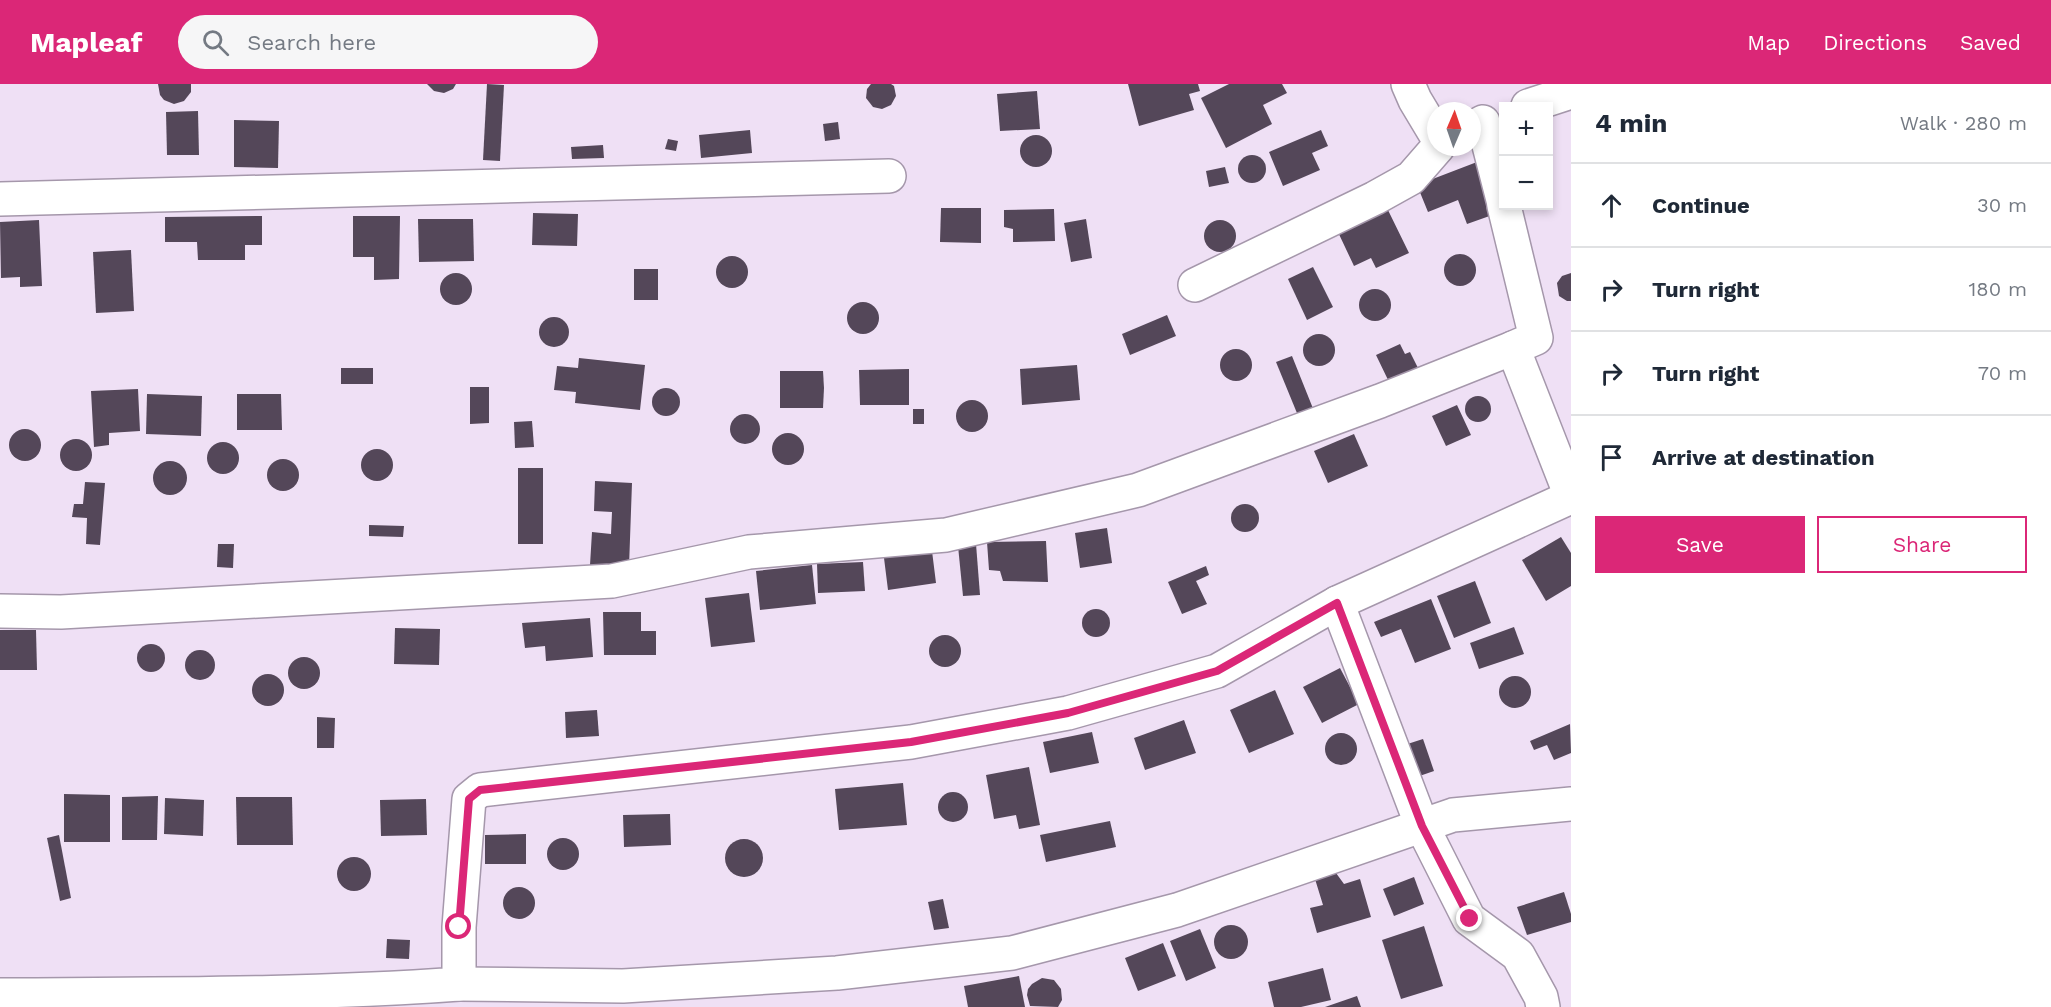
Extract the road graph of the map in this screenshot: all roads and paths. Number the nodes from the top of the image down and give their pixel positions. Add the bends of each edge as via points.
1 (1408, 84) edge
2 (1571, 93) edge
3 (1541, 102) edge
4 (1427, 120) edge
5 (1486, 122) edge
6 (1430, 156) edge
7 (889, 176) dead end
8 (1499, 182) edge
9 (0, 199) edge
10 (1505, 210) edge
11 (1195, 285) dead end
12 (1514, 348) junction
13 (1571, 496) edge
14 (1337, 603) junction
15 (0, 611) edge
16 (1571, 804) edge
17 (1422, 826) junction
18 (459, 984) junction
19 (0, 995) edge
20 (1543, 1007) edge

1 - 4 street
2 - 3 street
5 - 8 street
6 - 11 street via 1412,178
7 - 9 street
10 - 12 street via 1536,338
12 - 13 street
12 - 15 street via 1138,490 946,535 749,552 612,581 61,612
13 - 14 street
14 - 17 street
14 - 18 street via 1217,671 1068,713 911,742 480,790 469,799 459,927
16 - 17 street via 1453,815
17 - 18 street via 1178,910 1012,953 837,974 622,986
17 - 20 street via 1470,919 1518,955
18 - 19 street

